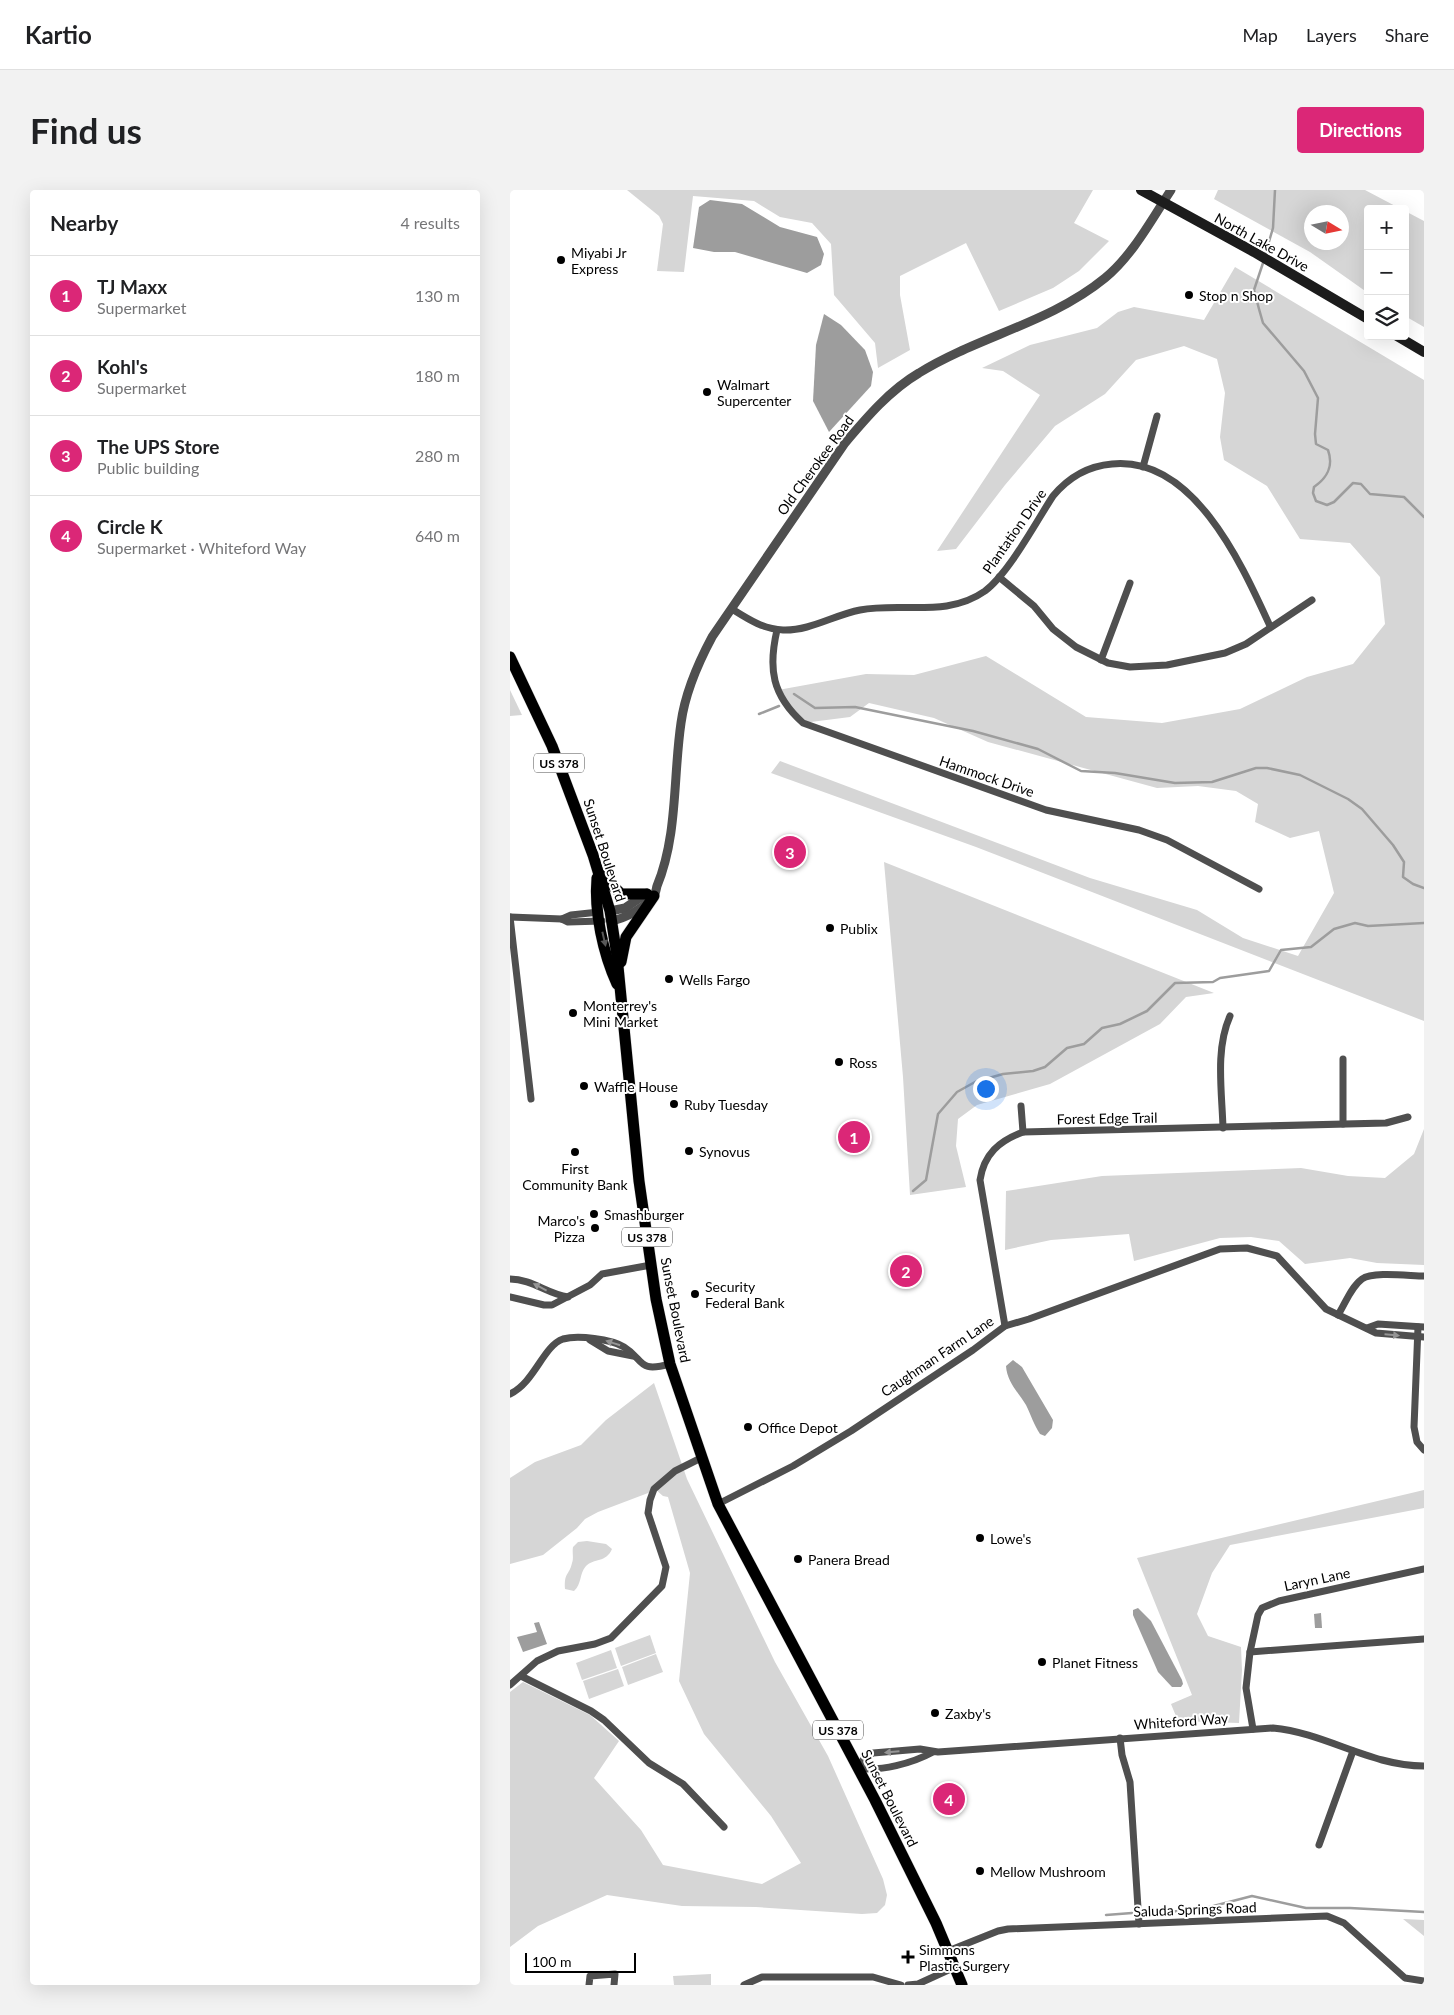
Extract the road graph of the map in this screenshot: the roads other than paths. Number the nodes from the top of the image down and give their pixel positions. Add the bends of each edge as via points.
1 (1141, 190) edge
2 (1171, 190) edge
3 (1163, 202) junction
4 (1364, 317) edge
5 (1404, 340) edge
6 (1424, 352) edge
7 (1157, 416) dead end
8 (1142, 467) junction
9 (999, 577) junction
10 (1130, 583) dead end
11 (1312, 600) dead end
12 (732, 609) junction
13 (1270, 626) junction
14 (777, 630) junction
15 (510, 657) edge
16 (1100, 660) junction
17 (597, 870) junction
18 (1258, 889) dead end
19 (653, 892) junction
20 (604, 916) junction
21 (510, 917) edge
22 (620, 985) junction
23 (1230, 1016) dead end
24 (1343, 1059) dead end
25 (531, 1099) dead end
26 (1020, 1106) dead end
27 (1408, 1117) dead end
28 (1343, 1124) junction
29 (1223, 1128) junction
30 (1022, 1132) junction
31 (651, 1265) junction
32 (1424, 1276) edge
33 (510, 1279) edge
34 (510, 1297) edge
35 (569, 1297) junction
36 (1338, 1315) junction
37 (1005, 1326) junction
38 (1421, 1327) edge
39 (1367, 1328) junction
40 (1421, 1337) edge
41 (589, 1340) junction
42 (633, 1356) junction
43 (670, 1364) junction
44 (510, 1394) edge
45 (1424, 1450) edge
46 (701, 1458) junction
47 (718, 1504) junction
48 (1424, 1569) edge
49 (1424, 1639) edge
50 (1250, 1652) junction
51 (521, 1676) junction
52 (510, 1685) edge
53 (1252, 1729) junction
54 (1120, 1738) junction
55 (1353, 1751) junction
56 (933, 1752) junction
57 (1424, 1766) edge
58 (858, 1768) junction
59 (724, 1827) dead end
60 (1319, 1845) dead end
61 (1138, 1924) junction
62 (948, 1951) junction
63 (955, 1967) junction
64 (1424, 1980) edge
65 (589, 1985) edge
66 (614, 1985) edge
67 (744, 1985) edge
68 (902, 1985) edge
69 (908, 1985) edge
70 (962, 1985) edge

1 - 3 main road, North Lake Drive
2 - 3 street, Old Cherokee Road
3 - 4 main road, North Lake Drive
3 - 12 street, Old Cherokee Road via 1120,262 1089,290 1053,311 918,373 868,415 810,492
5 - 6 main road
7 - 8 street
8 - 9 street, Plantation Drive via 1124,464 1101,466 1068,480 1053,496
8 - 13 street, Plantation Drive via 1170,480 1212,521 1233,550
9 - 14 street, Plantation Drive via 985,591 959,604 939,608 872,608 800,629
9 - 16 street via 1034,606 1064,639
10 - 16 street
11 - 13 street
12 - 14 street, Plantation Drive via 756,624
12 - 19 street, Old Cherokee Road via 700,660 684,705 669,851 664,872
13 - 16 street via 1246,644 1196,660 1145,667 1115,665
14 - 18 street, Hammock Drive via 772,651 776,685 787,706 803,723 1039,808 1139,830 1167,840
15 - 17 main road, Sunset Boulevard / US 378 via 552,746
17 - 19 main road via 621,894
17 - 20 main road, Sunset Boulevard via 596,888
19 - 20 street
19 - 22 main road via 626,937
20 - 21 street via 562,919
20 - 22 main road, Sunset Boulevard / US 378
21 - 25 street
22 - 31 main road, Sunset Boulevard / US 378 via 639,1181
23 - 29 street via 1222,1050
24 - 28 street
26 - 30 street
27 - 28 street, Forest Edge Trail via 1386,1124
28 - 29 street, Forest Edge Trail
29 - 30 street, Forest Edge Trail
30 - 37 street, Forest Edge Trail via 995,1147 986,1158 980,1180
31 - 35 street via 607,1272
31 - 43 main road, Sunset Boulevard / US 378
32 - 36 street via 1362,1279
35 -> 33 street via 552,1294 530,1282
34 - 35 street via 544,1305
36 - 37 street, Caughman Farm Lane via 1326,1309 1277,1256 1247,1248 1220,1249
36 - 39 street, Caughman Farm Lane
37 - 47 street, Caughman Farm Lane via 851,1431 793,1466
38 - 39 street via 1378,1324
38 - 40 street
39 -> 40 street, Caughman Farm Lane via 1376,1334
40 - 45 street via 1414,1427 1417,1442
41 - 42 street via 608,1352
42 -> 41 street via 615,1342
41 - 44 street via 575,1338 558,1342 526,1383
42 - 43 street via 646,1366 655,1368
43 - 46 main road, Sunset Boulevard / US 378
46 - 47 main road, Sunset Boulevard / US 378
46 - 51 street via 676,1471 654,1489 650,1500 648,1513 666,1568 662,1586 611,1638 558,1651 537,1661
47 - 58 main road, Sunset Boulevard / US 378
48 - 50 street, Laryn Lane via 1270,1604 1258,1615
49 - 50 street
50 - 53 street, Laryn Lane via 1246,1688
51 - 52 street
51 - 59 street via 604,1720 649,1763 683,1784
53 - 54 street, Whiteford Way
53 - 55 street, Whiteford Way via 1302,1732
54 - 56 street, Whiteford Way
54 - 61 street via 1130,1782
55 - 57 street, Whiteford Way via 1393,1764
55 - 60 street
56 - 58 street, Whiteford Way via 872,1770
56 -> 58 street, Whiteford Way via 920,1749 873,1753 865,1757
58 - 62 main road, Sunset Boulevard / US 378
61 - 62 street, Saluda Springs Road via 998,1930
61 - 64 street, Saluda Springs Road via 1327,1916 1344,1923 1405,1978
62 - 63 main road, Sunset Boulevard / US 378
63 - 69 street via 918,1984
63 - 70 main road, Sunset Boulevard / US 378
65 - 66 street via 590,1976 614,1974
67 - 68 street via 762,1977 872,1977

